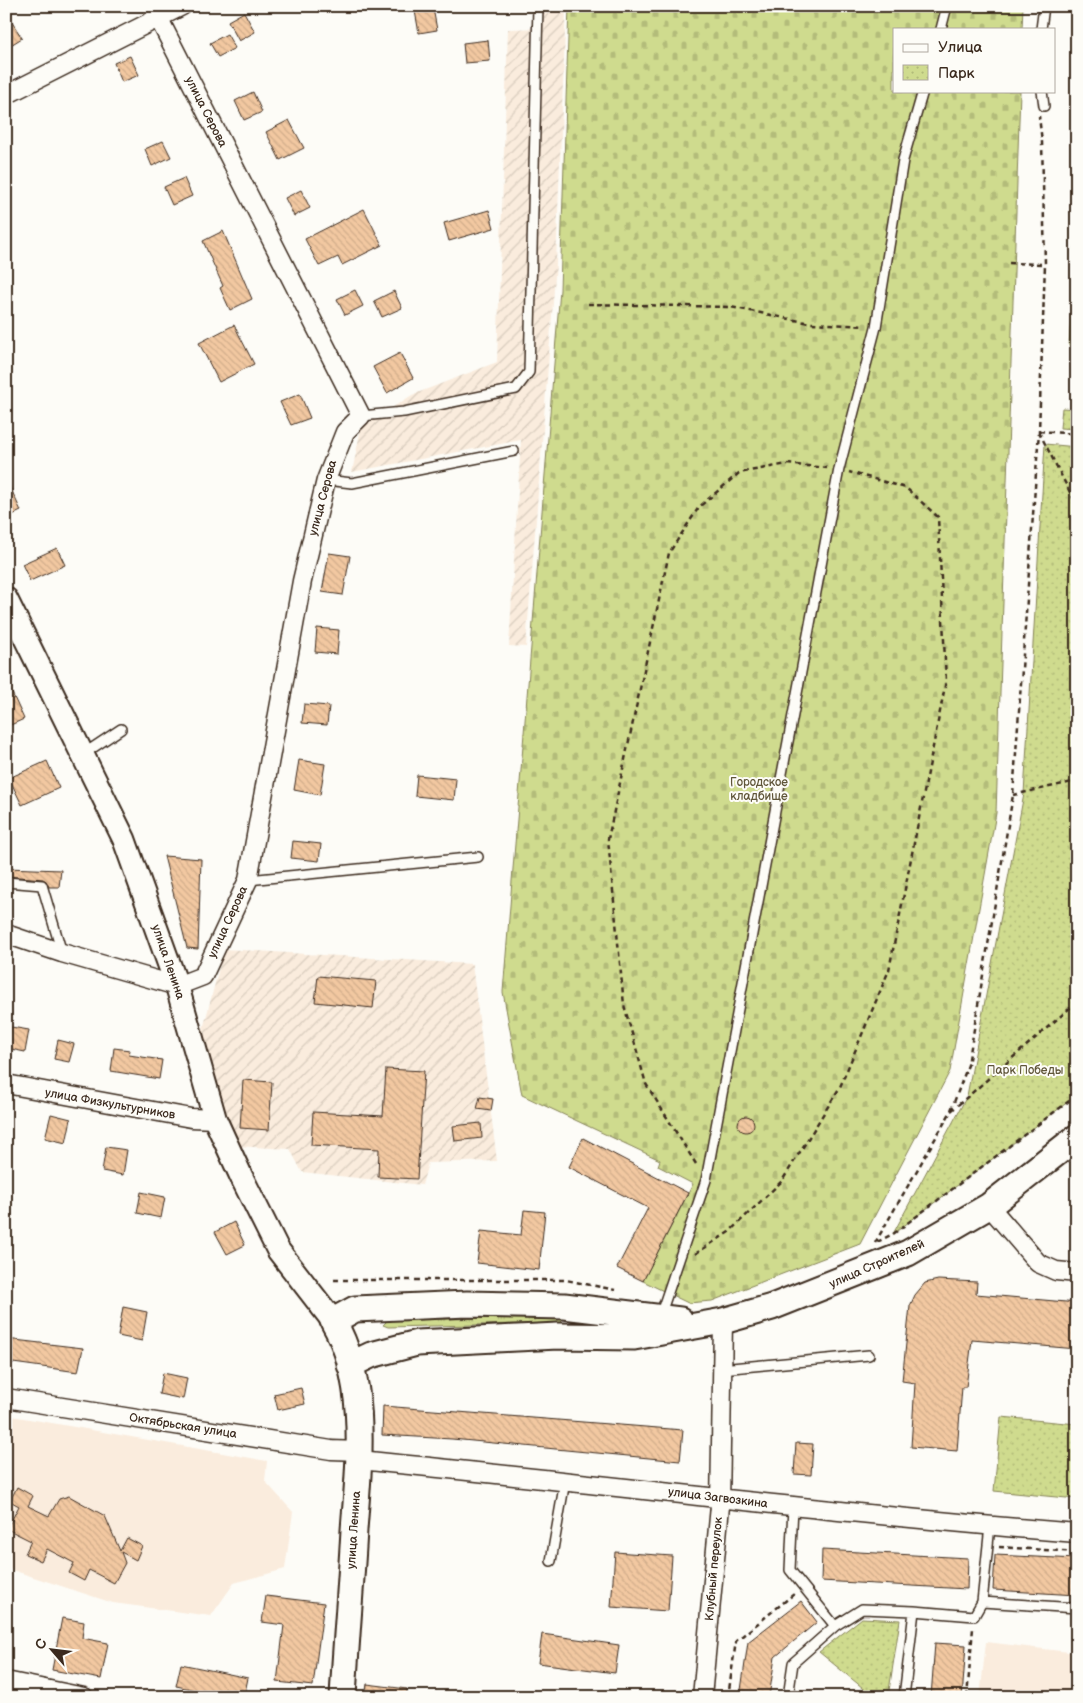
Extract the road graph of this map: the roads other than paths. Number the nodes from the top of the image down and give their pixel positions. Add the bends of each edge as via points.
1 (182, 6) edge
2 (538, 6) edge
3 (947, 6) edge
4 (1044, 6) edge
5 (156, 12) edge
6 (941, 28) edge
7 (1041, 28) edge
8 (923, 92) edge
9 (1042, 92) edge
10 (6, 94) edge
11 (1041, 107) road end
12 (361, 416) junction
13 (514, 451) dead end
14 (326, 480) junction
15 (6, 599) edge
16 (121, 730) dead end
17 (82, 755) junction
18 (478, 857) dead end
19 (248, 880) junction
20 (6, 882) edge
21 (6, 934) edge
22 (62, 953) junction
23 (177, 986) junction
24 (6, 1084) edge
25 (215, 1119) junction
26 (1077, 1137) edge
27 (989, 1206) junction
28 (1077, 1273) edge
29 (564, 1306) junction
30 (659, 1318) junction
31 (717, 1321) junction
32 (333, 1322) junction
33 (558, 1336) junction
34 (869, 1355) dead end
35 (350, 1365) junction
36 (721, 1370) junction
37 (6, 1398) edge
38 (359, 1456) junction
39 (565, 1481) junction
40 (720, 1497) junction
41 (793, 1507) junction
42 (990, 1526) junction
43 (1077, 1533) edge
44 (551, 1561) dead end
45 (982, 1602) junction
46 (1077, 1608) edge
47 (914, 1611) junction
48 (835, 1626) junction
49 (6, 1681) edge
50 (84, 1697) edge
51 (343, 1697) edge
52 (702, 1697) edge
53 (788, 1697) edge
54 (904, 1697) edge

1 - 5 street
2 - 12 lane via 530,372 516,389 404,412
3 - 6 lane
4 - 7 lane
5 - 10 street
5 - 12 street, улица Серова
8 - 30 lane via 903,160 876,327 839,469 706,1180
9 - 11 lane
12 - 14 street, улица Серова via 345,432
13 - 14 lane via 352,483
14 - 19 street, улица Серова via 302,581
15 - 17 street, улица Ленина
16 - 17 lane
17 - 23 street, улица Ленина via 124,839
18 - 19 lane
19 - 23 street, улица Серова via 202,976
20 - 22 lane via 42,885
21 - 22 street
22 - 23 street
23 - 25 street, улица Ленина
24 - 25 street, улица Физкультурников via 191,1118
25 - 32 street, улица Ленина via 278,1250
26 - 27 main road, улица Строителей
27 - 28 street via 1038,1263 1056,1271
27 - 31 main road, улица Строителей via 908,1253 867,1271 772,1307
29 - 30 main road
29 - 32 main road via 467,1304 355,1309
29 - 33 main road via 574,1317 572,1326
30 - 31 main road
31 - 33 main road, улица Строителей via 634,1337
31 - 36 street, Клубный переулок
32 - 35 main road, улица Ленина
33 - 35 main road, улица Строителей via 417,1343 371,1355
34 - 36 lane
35 - 38 main road, улица Ленина via 357,1399
36 - 40 street, Клубный переулок
37 - 38 street, Октябрьская улица
38 - 39 street, улица Загвозкина
38 - 51 main road, улица Ленина
39 - 40 street, улица Загвозкина
39 - 44 lane
40 - 41 street, улица Загвозкина
40 - 52 street, Клубный переулок
41 - 42 street, улица Загвозкина
41 - 48 lane via 790,1570
42 - 43 street, улица Загвозкина
42 - 45 lane
45 - 46 lane
45 - 47 lane via 974,1616
47 - 48 lane via 862,1609
47 - 54 lane
48 - 53 lane via 793,1663
49 - 50 street

